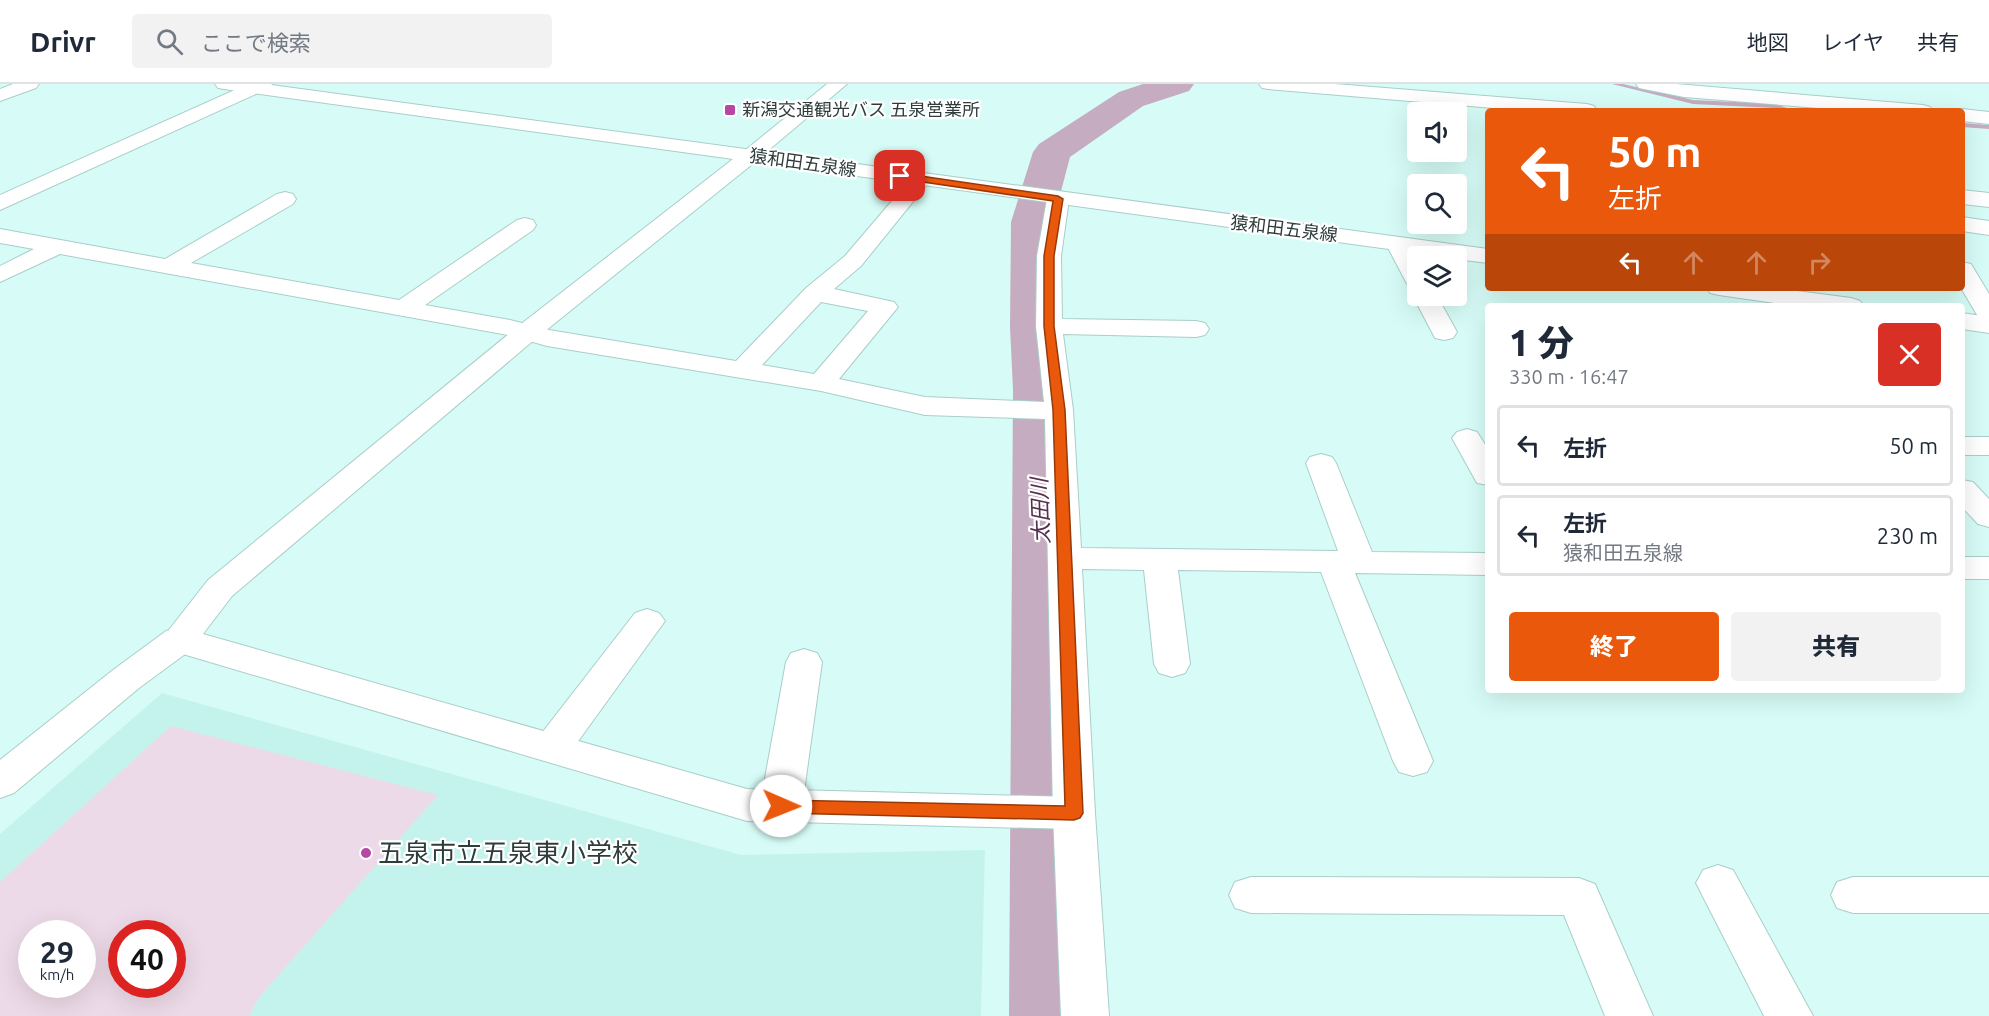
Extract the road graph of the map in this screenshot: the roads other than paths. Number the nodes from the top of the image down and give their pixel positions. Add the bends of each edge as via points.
1 (30, 84) edge
2 (224, 84) edge
3 (838, 84) edge
4 (1268, 84) edge
5 (1645, 84) edge
6 (259, 86) edge
7 (0, 95) edge
8 (1562, 108) edge
9 (1885, 108) edge
10 (1965, 115) edge
11 (1989, 118) edge
12 (750, 156) junction
13 (921, 179) junction
14 (1965, 197) edge
15 (285, 199) dead end
16 (1058, 199) junction
17 (1989, 200) edge
18 (0, 203) edge
19 (1965, 224) edge
20 (525, 225) dead end
21 (1989, 228) edge
22 (0, 236) edge
23 (1398, 244) junction
24 (58, 246) junction
25 (1485, 256) edge
26 (1407, 261) edge
27 (168, 267) junction
28 (1965, 274) edge
29 (0, 275) edge
30 (1734, 291) edge
31 (815, 293) junction
32 (1785, 301) edge
33 (1811, 303) edge
34 (1430, 306) edge
35 (403, 309) junction
36 (1989, 315) edge
37 (1965, 321) edge
38 (1989, 325) edge
39 (1049, 326) junction
40 (1196, 329) dead end
41 (1444, 332) dead end
42 (525, 334) junction
43 (741, 371) junction
44 (820, 383) junction
45 (1059, 410) junction
46 (1467, 438) dead end
47 (1965, 446) edge
48 (1989, 446) edge
49 (1322, 463) dead end
50 (1485, 471) edge
51 (1965, 492) edge
52 (1989, 517) edge
53 (1064, 558) junction
54 (1160, 559) junction
55 (1346, 562) junction
56 (1485, 564) edge
57 (1965, 568) edge
58 (1989, 568) edge
59 (647, 621) dead end
60 (179, 640) junction
61 (804, 662) dead end
62 (1172, 664) dead end
63 (552, 747) junction
64 (1413, 761) dead end
65 (0, 782) edge
66 (781, 806) junction
67 (1056, 813) junction
68 (1718, 883) dead end
69 (1251, 895) dead end
70 (1853, 895) dead end
71 (1989, 895) edge
72 (1085, 1016) edge
73 (1629, 1016) edge
74 (1788, 1016) edge

1 - 7 street
2 - 6 street, 猿和田五泉線
3 - 12 street
4 - 8 street
5 - 9 street via 1684,92
6 - 12 street, 猿和田五泉線
6 - 18 street
10 - 11 street
12 - 13 street, 猿和田五泉線
12 - 42 street
13 - 16 street, 猿和田五泉線
13 - 31 street via 853,261
14 - 17 street
15 - 27 street
16 - 23 street, 猿和田五泉線
16 - 39 street via 1049,256
19 - 21 street
20 - 35 street
22 - 24 street
23 - 25 street, 猿和田五泉線
23 - 26 street
24 - 27 street
24 - 29 street
27 - 35 street
28 - 36 street
30 - 32 street
31 - 43 street
31 - 44 street via 885,307
32 - 33 street
34 - 41 street
35 - 42 street
37 - 38 street
39 - 40 street
39 - 45 street
42 - 43 street
42 - 60 street via 220,588
43 - 44 street
44 - 45 street via 925,406
45 - 53 street
46 - 50 street
47 - 48 street
49 - 55 street
51 - 52 street
53 - 54 street
53 - 67 street
54 - 55 street
54 - 62 street
55 - 56 street
55 - 64 street
57 - 58 street
59 - 63 street
60 - 63 street
60 - 65 street
61 - 66 street
63 - 66 street via 747,806
66 - 67 street
67 - 72 street
68 - 74 street
69 - 73 street via 1579,897
70 - 71 street

